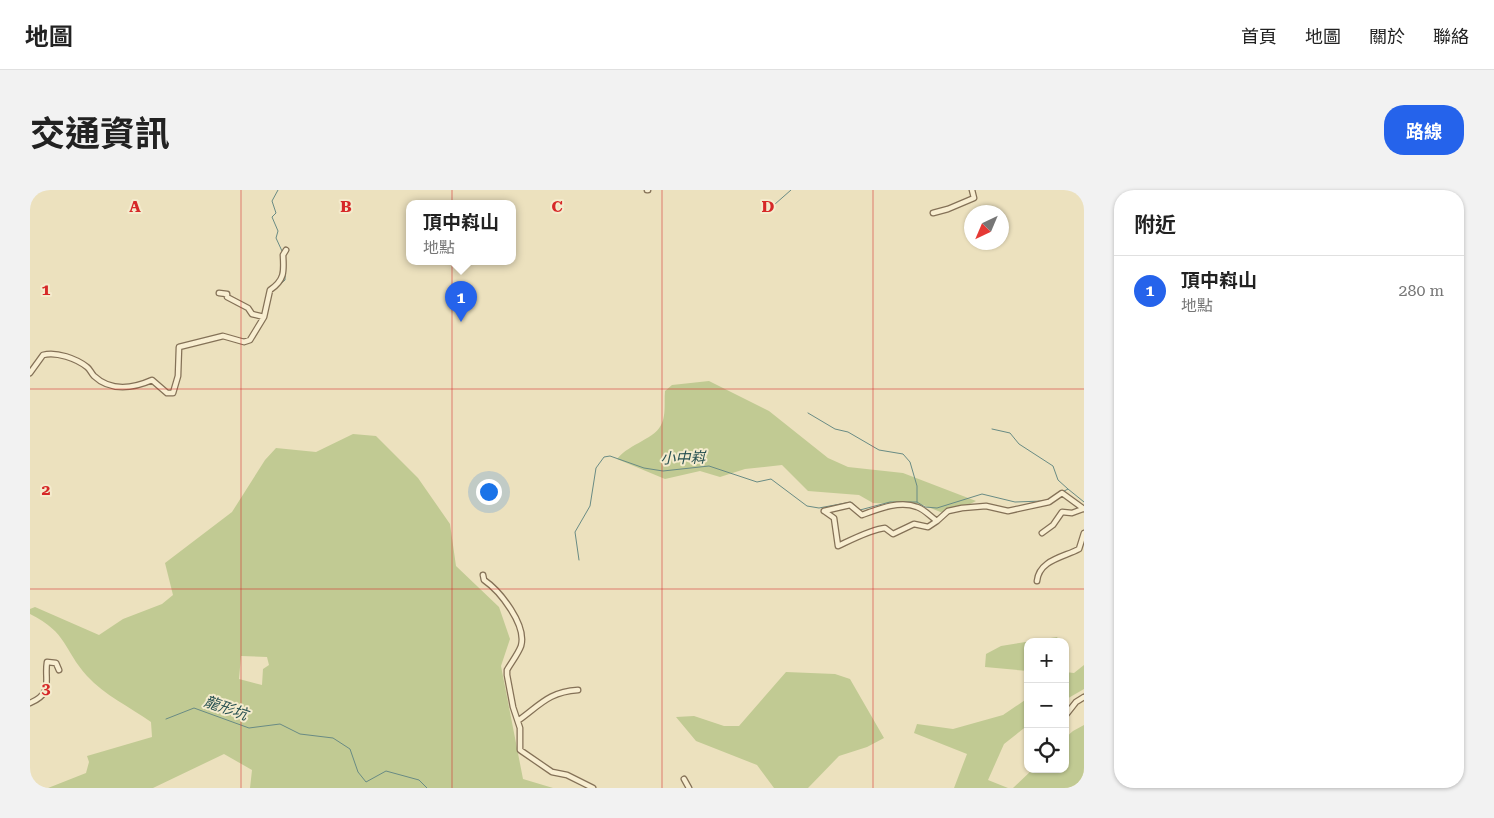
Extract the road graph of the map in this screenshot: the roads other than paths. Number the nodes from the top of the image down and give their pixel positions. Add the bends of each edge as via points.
1 (972, 190) edge
2 (933, 212) dead end
3 (285, 253) dead end
4 (219, 293) dead end
5 (264, 317) junction
6 (30, 373) edge
7 (1083, 509) edge
8 (937, 521) junction
9 (1042, 533) dead end
10 (1084, 533) edge
11 (483, 575) dead end
12 (1038, 581) dead end
13 (59, 670) dead end
14 (578, 690) dead end
15 (1084, 697) edge
16 (30, 703) edge
17 (1069, 711) edge
18 (519, 720) junction
19 (684, 780) dead end
20 (593, 788) edge
21 (690, 788) edge

1 - 2 street via 974,198
3 - 5 street via 284,276 270,290
4 - 5 street via 227,294 252,314
5 - 6 street via 247,342 223,336 179,347 178,376 170,394 152,380 120,388 99,379 88,367 58,354 43,354
7 - 8 street via 1062,493 1049,502 1008,512 986,506 962,508 948,512
7 - 9 street via 1072,514 1062,512
8 - 8 street via 928,527 914,524 894,534 886,528 874,530 838,546 834,518 824,511 850,505 862,515 888,506 912,505
10 - 12 street via 1079,549 1050,560 1038,575
11 - 18 street via 484,580 496,588 521,628 521,645 507,670 513,707
13 - 16 street via 56,663 47,662 46,691
14 - 18 street via 552,695
15 - 17 street
18 - 20 street via 522,754 537,760 552,772 567,775
19 - 21 street

